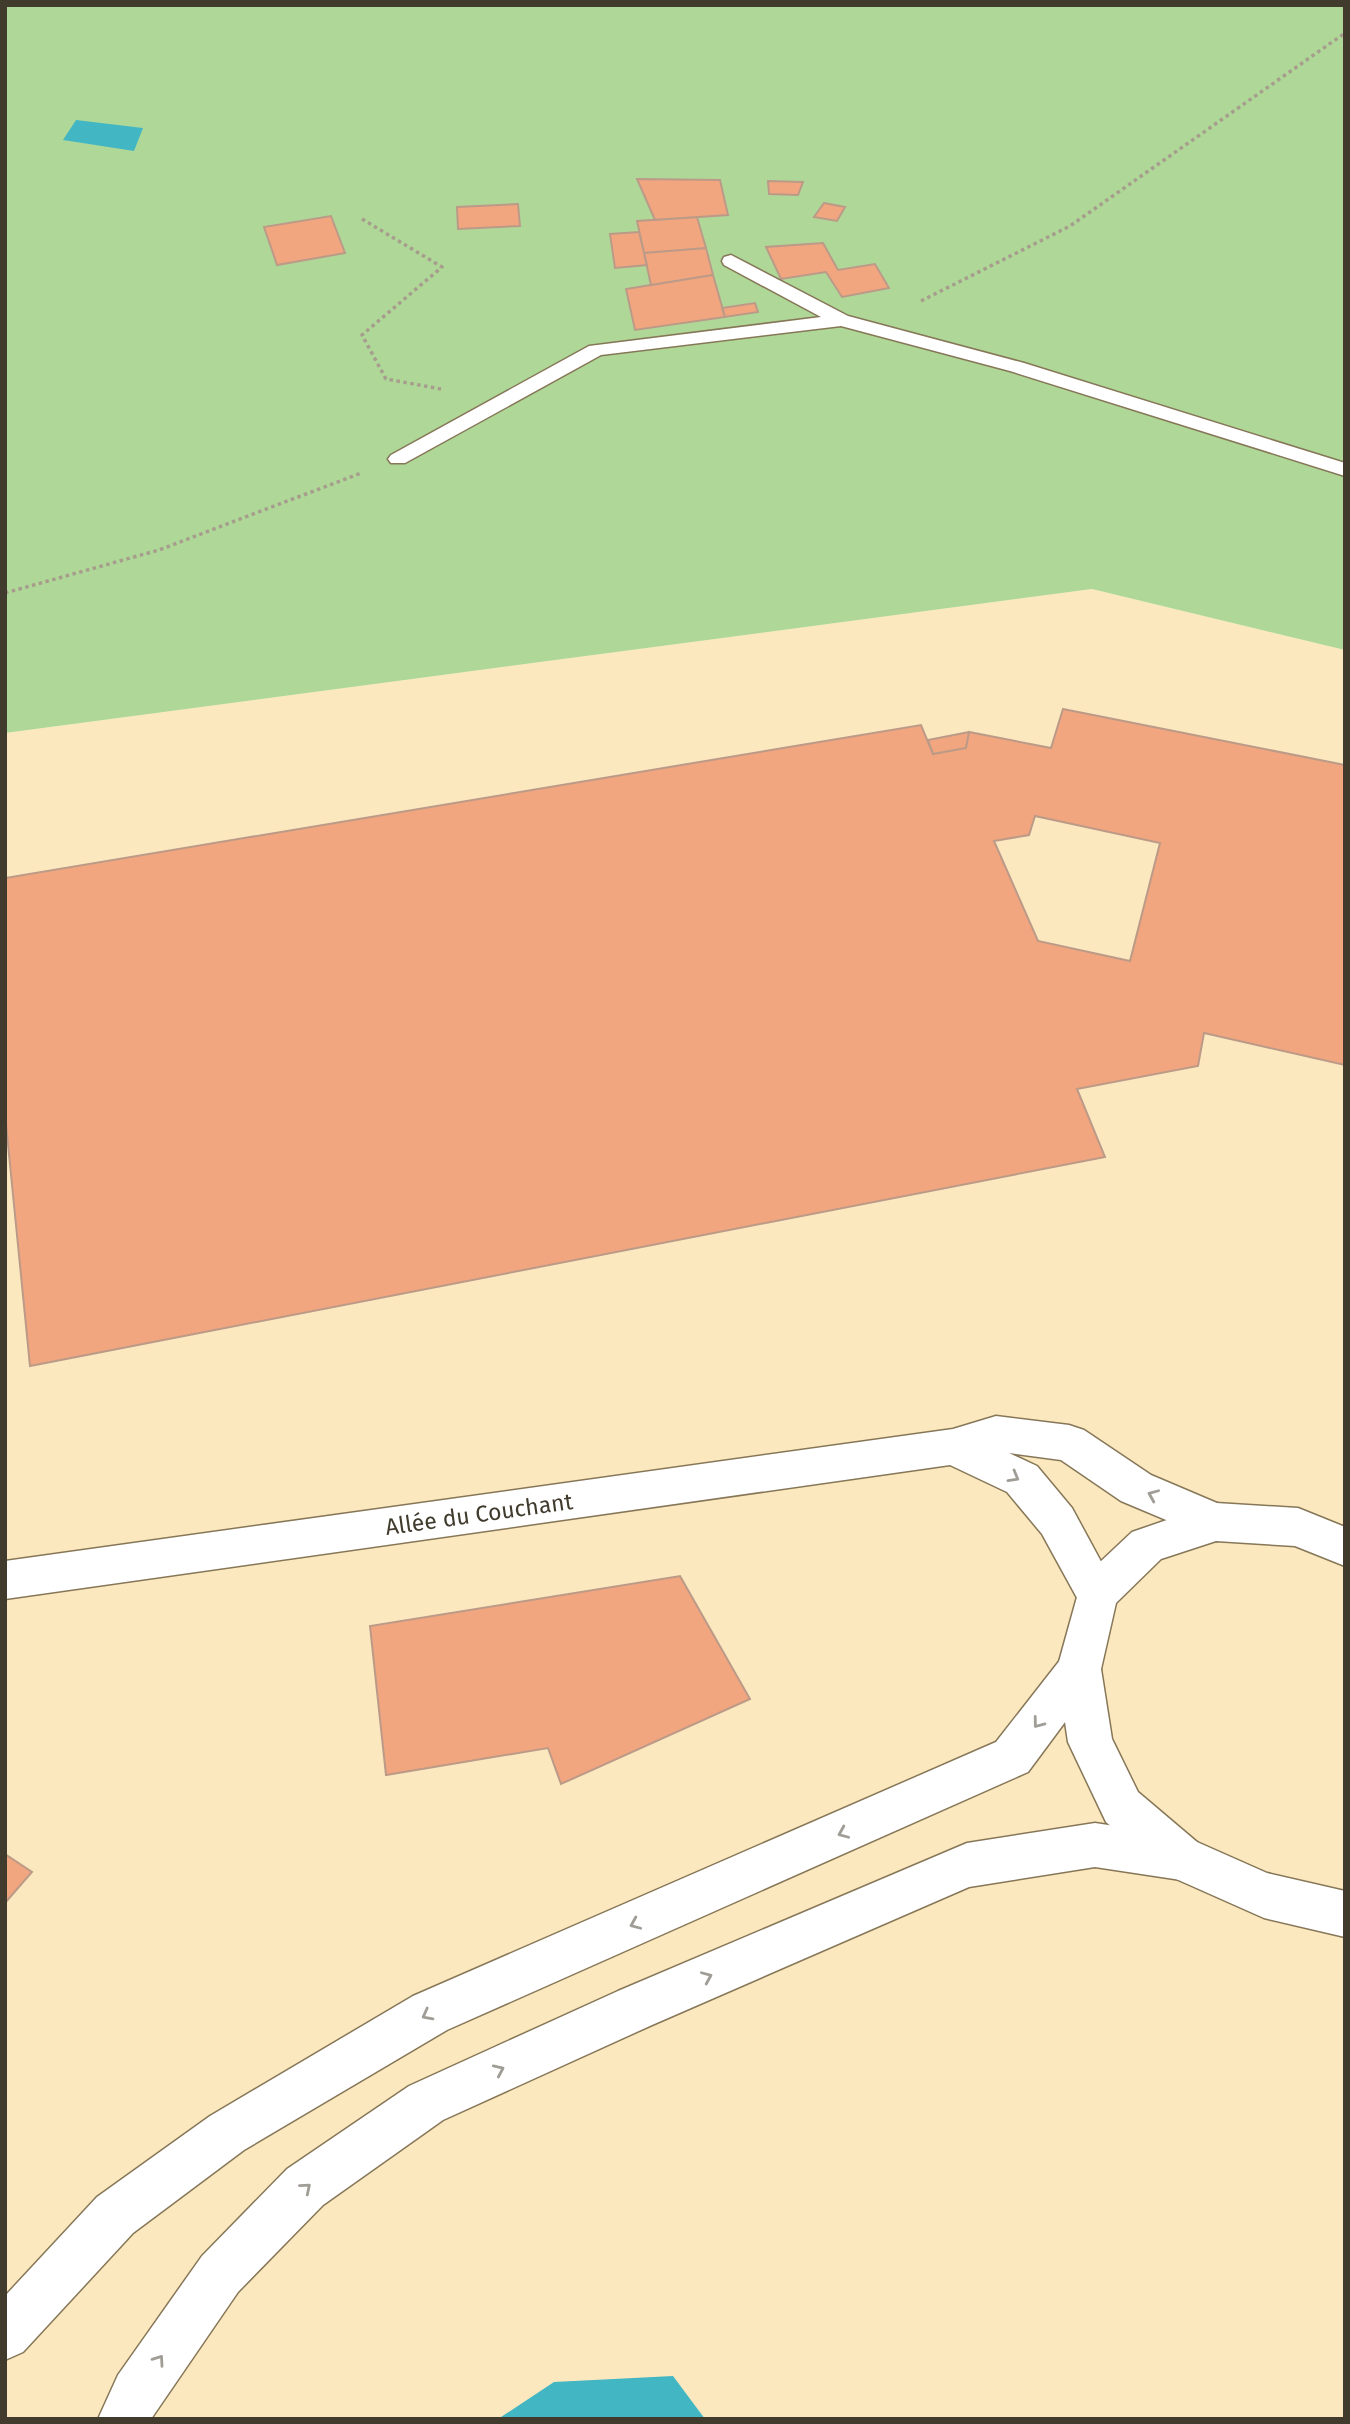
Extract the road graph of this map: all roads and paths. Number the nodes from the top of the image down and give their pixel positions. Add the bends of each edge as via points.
1 (1345, 33) edge
2 (362, 219) dead end
3 (731, 261) dead end
4 (841, 320) junction
5 (869, 327) junction
6 (504, 400) junction
7 (398, 459) joint
8 (1345, 470) edge
9 (5, 593) edge
10 (953, 1447) junction
11 (1216, 1522) junction
12 (1345, 1546) edge
13 (5, 1580) edge
14 (1097, 1594) junction
15 (1079, 1669) junction
16 (1181, 1858) junction
17 (1345, 1914) edge
18 (5, 2334) edge
19 (124, 2419) edge

1 - 5 path via 1070,226
2 - 6 path via 442,267 362,335 386,379
3 - 4 lane
4 - 5 lane
4 - 6 lane via 596,350
5 - 8 lane via 1017,367
6 - 7 lane
7 - 9 path via 159,550
11 -> 10 main road, Allée du Couchant via 1136,1488 1069,1443 996,1434
10 - 13 main road, Allée du Couchant
10 -> 14 main road via 1022,1479 1057,1521
11 - 12 main road via 1298,1527
11 - 14 main road via 1147,1545
14 - 15 main road
15 - 16 main road via 1090,1742 1122,1807
15 -> 18 main road via 1012,1757 430,2013 227,2133 115,2215
16 - 17 main road via 1264,1895
19 -> 16 main road via 135,2393 219,2274 306,2188 426,2103 967,1865 1095,1845

